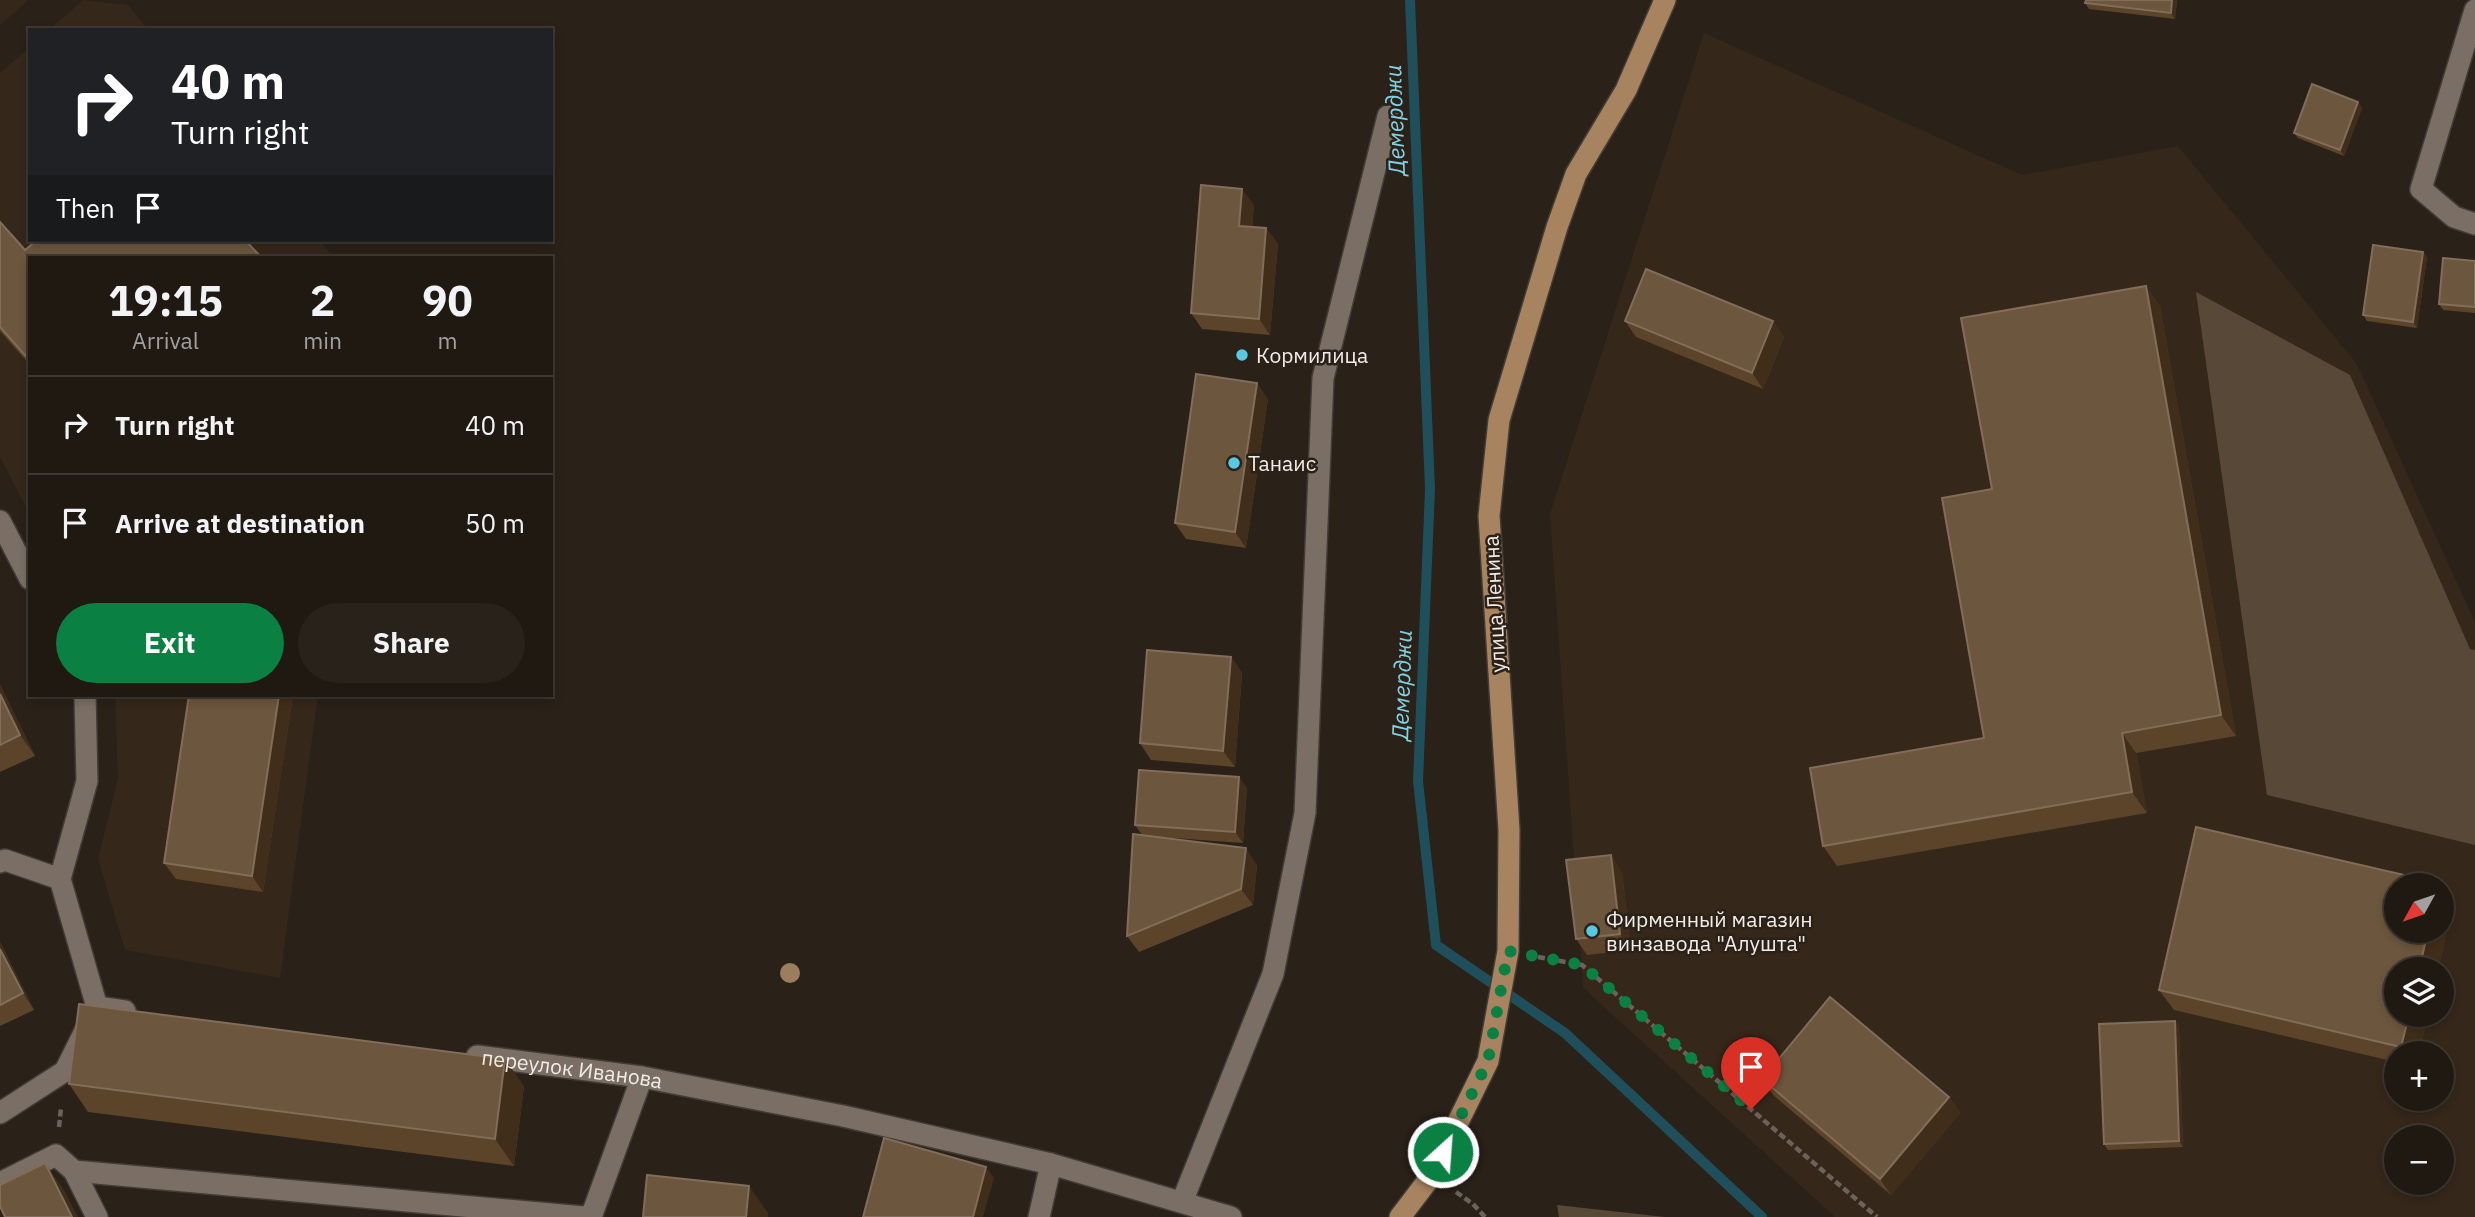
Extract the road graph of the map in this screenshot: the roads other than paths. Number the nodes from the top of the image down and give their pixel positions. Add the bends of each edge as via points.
1 (1665, 0) edge
2 (2475, 10) edge
3 (1388, 116) dead end
4 (2475, 224) edge
5 (0, 521) edge
6 (28, 575) edge
7 (85, 697) edge
8 (0, 862) edge
9 (60, 879) junction
10 (97, 1007) junction
11 (152, 1014) edge
12 (451, 1052) edge
13 (642, 1077) junction
14 (0, 1113) edge
15 (1051, 1164) junction
16 (74, 1171) junction
17 (0, 1183) edge
18 (1182, 1202) junction
19 (97, 1217) edge
20 (584, 1217) edge
21 (591, 1217) edge
22 (1039, 1217) edge
23 (1231, 1217) edge
24 (1400, 1217) edge

1 - 24 main road, улица Ленина via 1626,90 1576,174 1499,420 1489,516 1509,830 1508,951 1488,1061 1432,1175
2 - 4 street via 2421,189 2454,217
3 - 18 street via 1323,378 1305,813 1273,974
5 - 6 street
7 - 9 street via 87,780
8 - 9 street
9 - 10 street
10 - 11 street
10 - 14 street via 65,1071
12 - 13 street, переулок Иванова
13 - 15 street, переулок Иванова via 843,1116
13 - 21 street
15 - 18 street, переулок Иванова
15 - 22 street
16 - 17 street via 56,1155
16 - 19 street
16 - 20 street
18 - 23 street, переулок Иванова

